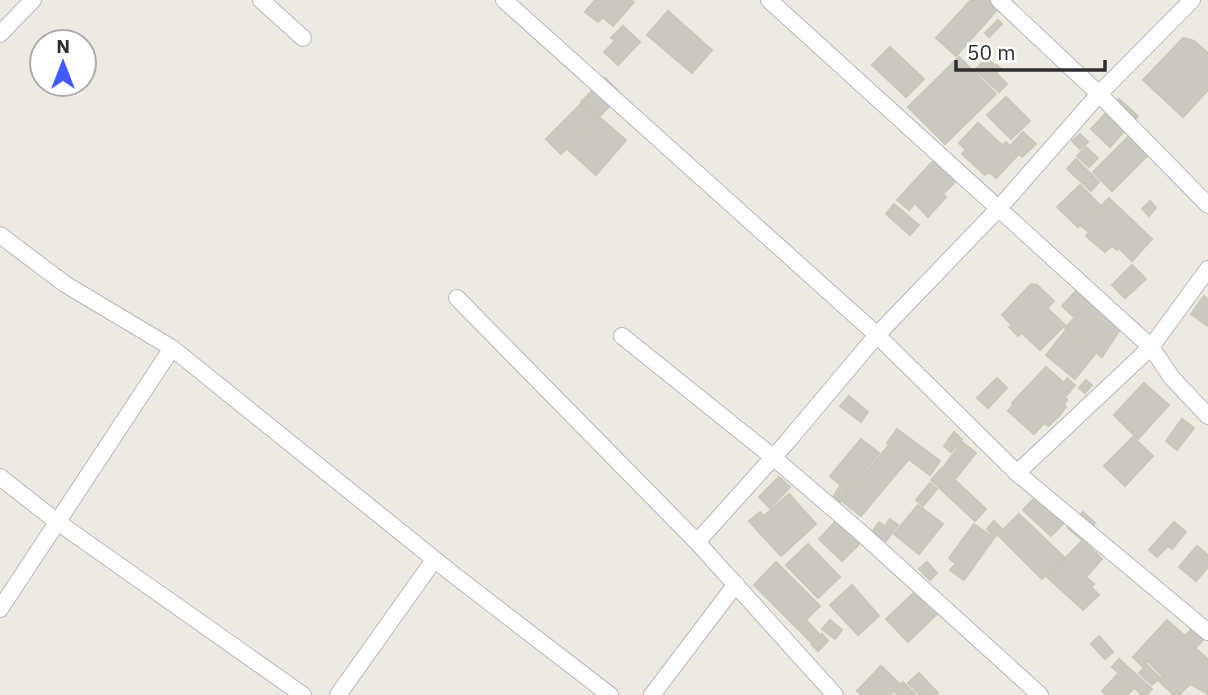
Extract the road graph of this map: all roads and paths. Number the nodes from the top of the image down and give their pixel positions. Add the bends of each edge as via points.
1 (261, 0) edge
2 (504, 0) edge
3 (769, 0) edge
4 (999, 0) edge
5 (1192, 0) edge
6 (24, 3) edge
7 (0, 34) edge
8 (303, 38) dead end
9 (1099, 94) junction
10 (1208, 205) edge
11 (1000, 207) junction
12 (0, 235) edge
13 (1208, 269) edge
14 (457, 298) dead end
15 (877, 335) junction
16 (622, 336) dead end
17 (1151, 347) junction
18 (172, 348) junction
19 (1208, 416) edge
20 (774, 458) junction
21 (1017, 474) junction
22 (0, 477) edge
23 (56, 522) junction
24 (697, 542) junction
25 (434, 559) junction
26 (736, 584) junction
27 (0, 609) edge
28 (1208, 632) edge
29 (303, 695) edge
30 (338, 695) edge
31 (610, 695) edge
32 (652, 695) edge
33 (835, 695) edge
34 (1040, 695) edge

1 - 8 street
2 - 15 street
3 - 11 street
4 - 9 street
5 - 9 street
6 - 7 street
9 - 10 street
9 - 11 street
11 - 15 street
11 - 17 street
12 - 18 street via 65,284
13 - 17 street
14 - 24 street
15 - 20 street
15 - 21 street
16 - 20 street
17 - 19 street via 1172,378
17 - 21 street
18 - 23 street
18 - 25 street
20 - 24 street
20 - 34 street
21 - 28 street
22 - 23 street
23 - 27 street
23 - 29 street
24 - 26 street
25 - 30 street
25 - 31 street
26 - 32 street
26 - 33 street

